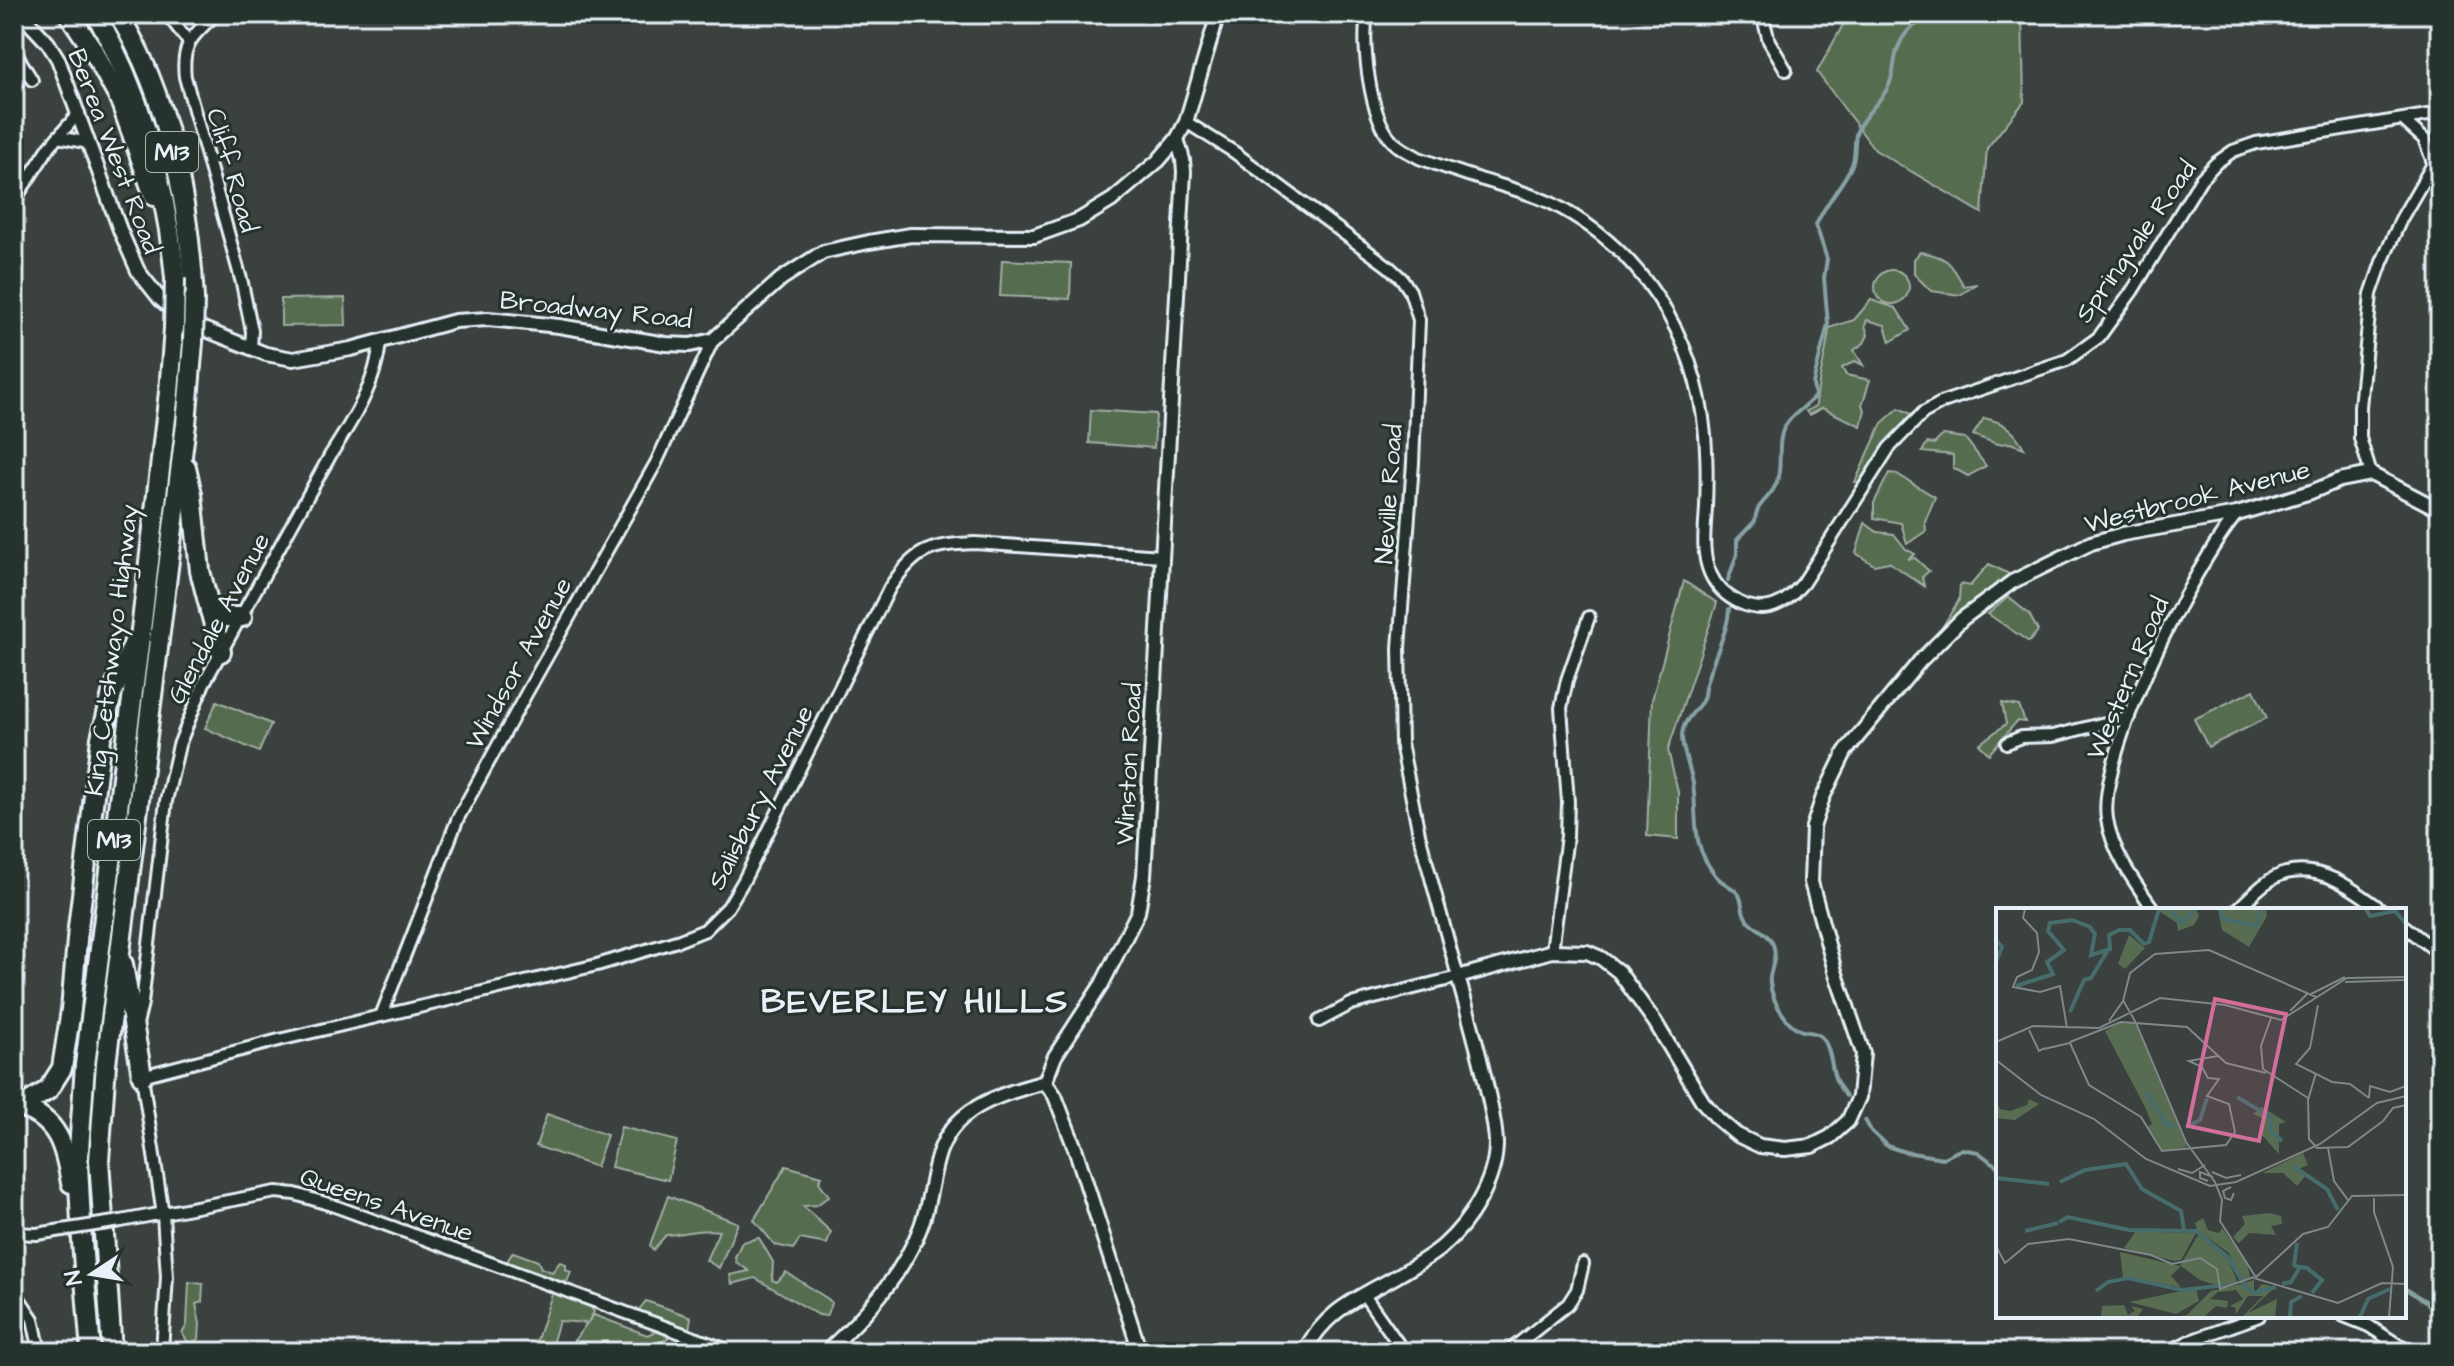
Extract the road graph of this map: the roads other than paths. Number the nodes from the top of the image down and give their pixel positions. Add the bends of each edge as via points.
1 (21, 14) edge
2 (69, 14) edge
3 (96, 14) edge
4 (118, 14) edge
5 (128, 14) edge
6 (167, 14) edge
7 (216, 14) edge
8 (1218, 14) edge
9 (1367, 14) edge
10 (1762, 14) edge
11 (188, 41) junction
12 (14, 50) edge
13 (1786, 70) dead end
14 (32, 80) dead end
15 (79, 113) junction
16 (2440, 113) edge
17 (2403, 120) junction
18 (164, 121) junction
19 (1186, 122) junction
20 (58, 137) junction
21 (1177, 139) junction
22 (89, 143) junction
23 (2440, 152) edge
24 (2433, 162) junction
25 (14, 201) edge
26 (172, 248) junction
27 (713, 340) junction
28 (380, 341) junction
29 (251, 349) junction
30 (183, 453) junction
31 (2371, 474) junction
32 (2440, 510) edge
33 (2237, 514) junction
34 (1162, 556) junction
35 (210, 611) junction
36 (242, 617) junction
37 (1589, 617) dead end
38 (142, 622) junction
39 (221, 652) junction
40 (2129, 717) junction
41 (2007, 743) dead end
42 (2153, 908) edge
43 (2239, 908) edge
44 (2379, 908) edge
45 (2406, 928) edge
46 (120, 948) junction
47 (1552, 951) junction
48 (2440, 954) edge
49 (1458, 977) junction
50 (381, 1016) junction
51 (1319, 1021) dead end
52 (135, 1030) junction
53 (142, 1076) junction
54 (1045, 1082) junction
55 (17, 1108) edge
56 (163, 1215) junction
57 (14, 1233) edge
58 (1583, 1264) dead end
59 (14, 1291) edge
60 (1364, 1295) junction
61 (2253, 1318) edge
62 (2349, 1318) edge
63 (163, 1351) edge
64 (40, 1352) edge
65 (83, 1352) edge
66 (91, 1352) edge
67 (112, 1352) edge
68 (733, 1352) edge
69 (826, 1352) edge
70 (1140, 1352) edge
71 (1304, 1352) edge
72 (1404, 1352) edge
73 (1508, 1352) edge
74 (2168, 1352) edge
75 (2409, 1352) edge

1 - 15 street, Berea West Road via 53,51
2 - 26 highway via 120,100
3 - 26 highway, King Cetshwayo Highway / M13 via 144,122 162,184
4 - 18 highway, King Cetshwayo Highway / M13
5 - 18 highway via 155,80
6 - 11 street
7 - 11 street
8 - 19 street, Broadway Road
9 - 17 street, Springvale Road via 1373,95 1389,138 1419,158 1550,203 1608,239 1654,290 1680,335 1702,409 1707,565 1722,591 1757,608 1777,605 1803,583 1889,448 1923,413 2067,360 2099,337 2216,163 2256,143
10 - 13 street via 1769,41
11 - 29 street, Cliff Road via 185,77 245,294
12 - 14 street
15 - 20 street
15 - 22 street, Berea West Road
16 - 17 street, Springvale Road
17 - 24 street via 2424,139
18 - 30 highway, King Cetshwayo Highway / M13, bridge via 187,220 194,299
19 - 21 street, Broadway Road
19 - 49 street, Neville Road via 1389,267 1416,304 1413,448 1399,648 1401,743 1419,834
20 - 22 street
20 - 25 street
21 - 27 street, Broadway Road via 1112,200 1061,228 1034,236 911,235 823,252 781,279
21 - 34 street, Winston Road via 1184,172
22 - 29 street, Berea West Road via 132,259 151,290 184,319
23 - 24 street
24 - 31 street via 2401,219 2371,294 2360,438
26 - 38 highway, King Cetshwayo Highway / M13, bridge via 169,392
27 - 28 street, Broadway Road via 666,344 488,319 455,321
27 - 50 street, Windsor Avenue via 656,463 458,818
28 - 29 street, Broadway Road via 293,359
28 - 36 street, Glendale Avenue via 376,367 353,419
30 - 35 highway
30 - 46 highway, King Cetshwayo Highway / M13
31 - 32 street
31 - 33 street, Westbrook Avenue
33 - 40 street, Western Road via 2173,617
33 - 47 street, Westbrook Avenue via 2091,543 2012,582 1962,619 1920,661 1845,752 1813,827 1811,882 1863,1053 1863,1076 1848,1121 1830,1137 1812,1146 1785,1149 1760,1146 1737,1135 1703,1102 1619,972 1587,952
34 - 50 street, Salisbury Avenue via 975,543 949,544 915,556 890,587 764,842 728,907 713,923 689,937 597,965
34 - 54 street, Winston Road via 1138,912
35 - 36 highway via 219,617
35 - 39 highway
36 - 39 street, Glendale Avenue
37 - 47 street via 1561,708 1567,836
38 - 55 highway via 112,694 101,738 62,1068 48,1090
38 - 66 highway, King Cetshwayo Highway / M13 via 80,1122 79,1200
39 - 52 street, Glendale Avenue via 187,724 172,773
40 - 41 street
40 - 42 street, Western Road via 2110,776 2107,817 2115,848
43 - 44 street via 2285,873 2306,872 2326,875
45 - 48 street
46 - 52 highway
46 - 67 highway, King Cetshwayo Highway / M13 via 99,1160
47 - 49 street, Westbrook Avenue
49 - 51 street, Westbrook Avenue via 1351,1004
49 - 60 street via 1492,1113 1496,1144 1488,1183 1453,1237
50 - 53 street, Salisbury Avenue
52 - 53 highway
53 - 56 street
54 - 69 street via 981,1105 955,1123 943,1140 922,1225 897,1273
54 - 70 street via 1076,1151
55 - 65 highway via 46,1120 66,1160
56 - 57 street, Queens Avenue, bridge
56 - 63 street
56 - 68 street, Queens Avenue via 276,1192 295,1194
58 - 73 street via 1568,1304
59 - 64 street via 33,1319
60 - 71 street via 1339,1308 1315,1331
60 - 72 street
61 - 74 street
62 - 75 street

